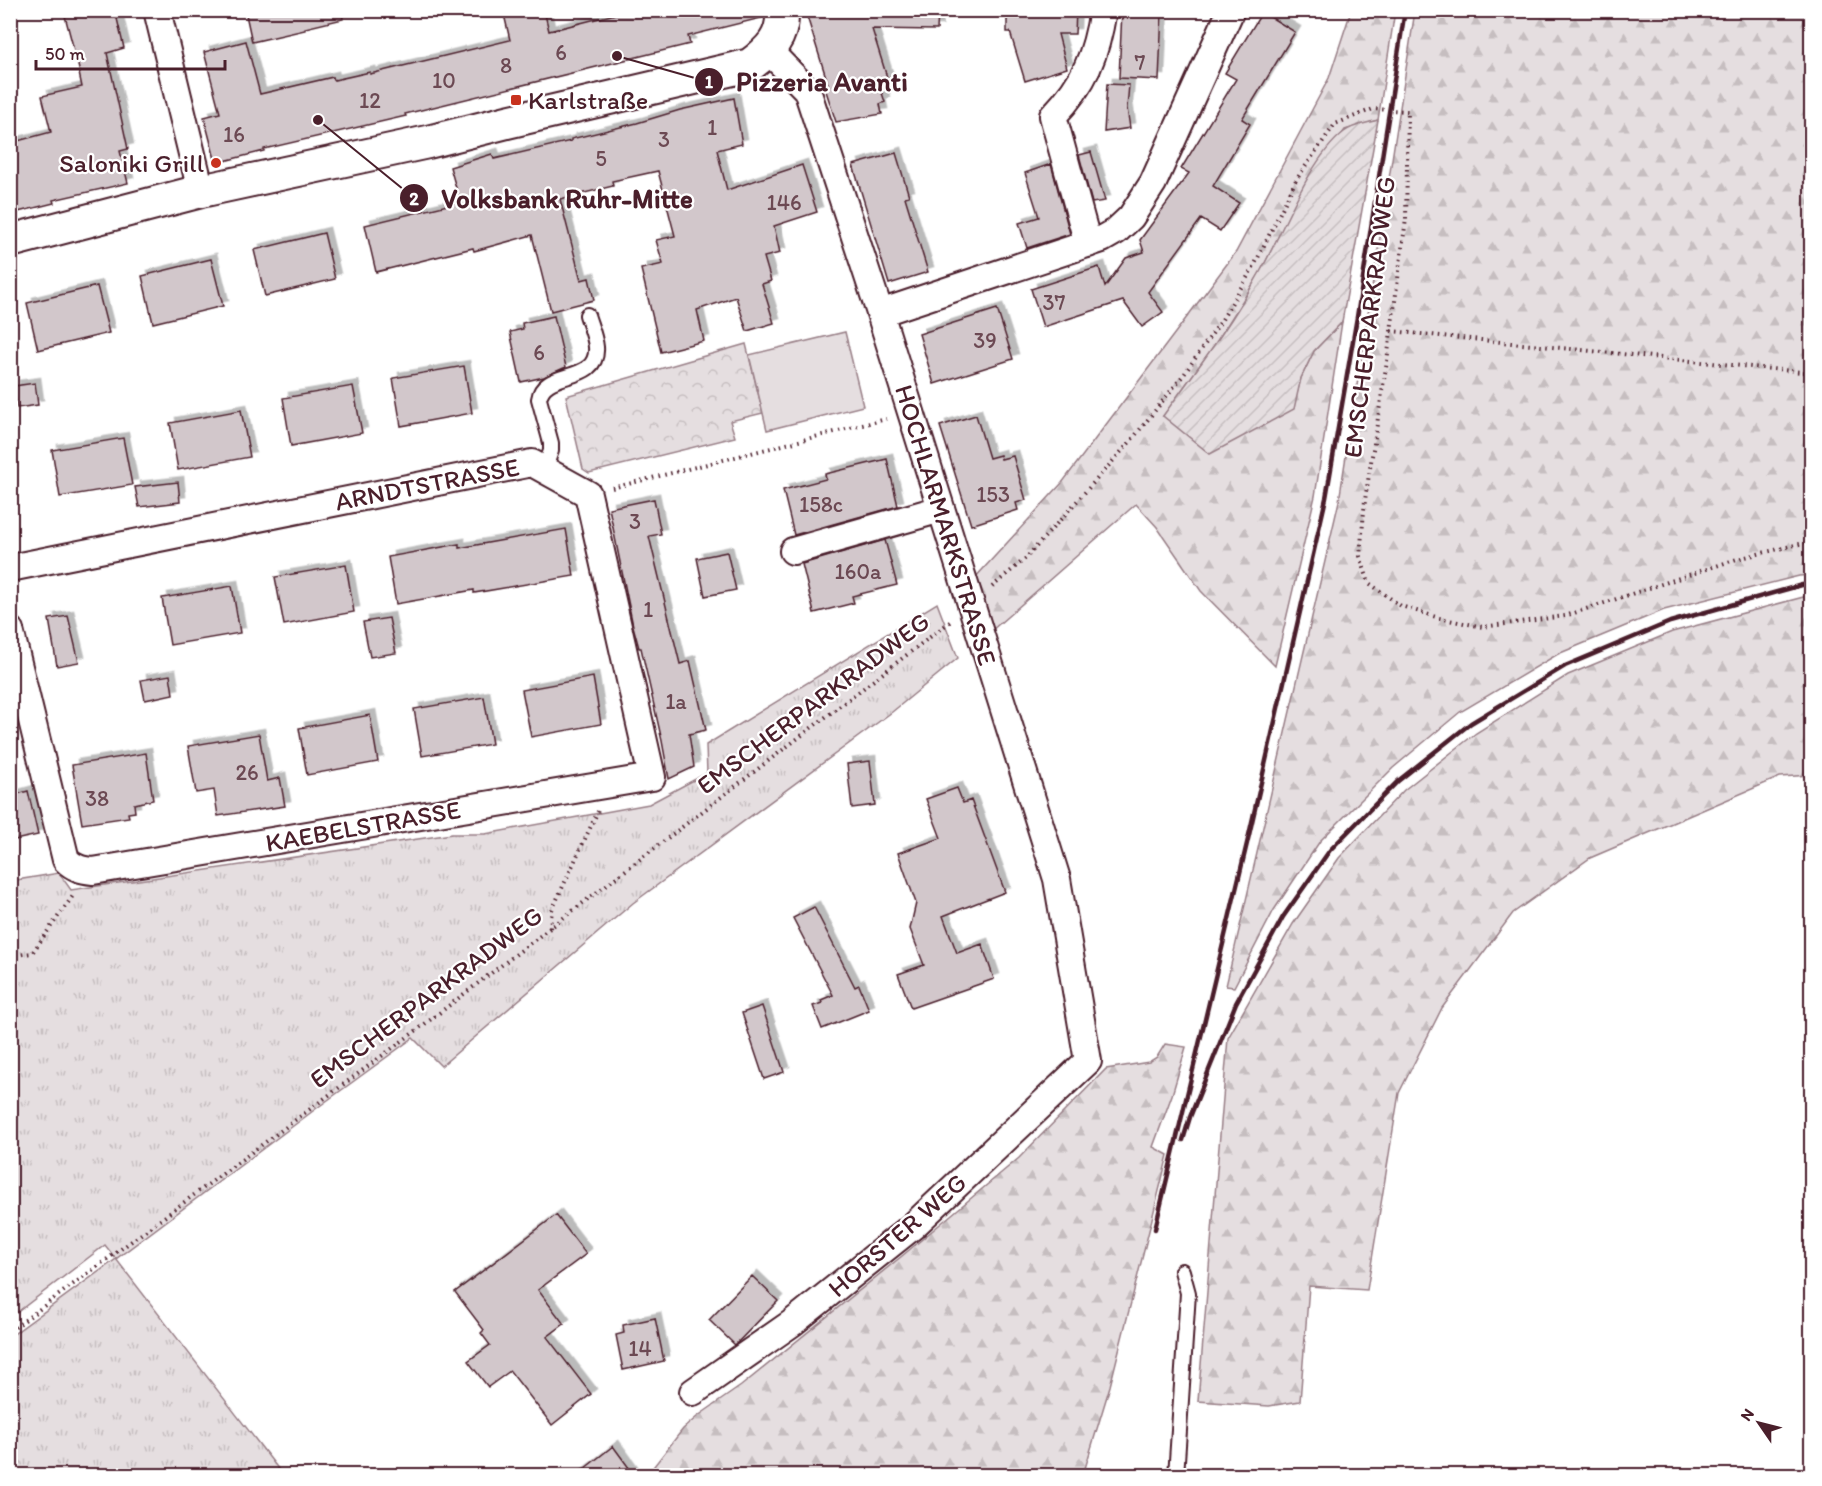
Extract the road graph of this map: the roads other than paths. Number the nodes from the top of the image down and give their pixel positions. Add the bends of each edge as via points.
1 (157, 10) edge
2 (782, 10) edge
3 (1103, 10) edge
4 (1231, 10) edge
5 (769, 51) junction
6 (201, 192) junction
7 (10, 241) edge
8 (1088, 244) junction
9 (880, 313) junction
10 (587, 315) dead end
11 (544, 470) junction
12 (941, 508) junction
13 (793, 551) dead end
14 (10, 568) edge
15 (10, 630) edge
16 (652, 777) joint
17 (1088, 1061) joint
18 (1182, 1271) dead end
19 (693, 1392) dead end
20 (1176, 1476) edge

1 - 6 street
2 - 5 street via 781,31
3 - 8 street via 1098,39 1083,79 1053,116
4 - 8 street via 1153,183 1131,217 1116,231
5 - 6 street via 750,66
5 - 9 street, HOCHLARMARKSTRASSE via 807,90
6 - 7 street
8 - 9 street
9 - 12 street, HOCHLARMARKSTRASSE
10 - 11 lane via 596,345 594,361 576,374 547,384 540,394 551,443
11 - 14 street, ARNDTSTRASSE via 532,463
11 - 16 street, ARNDTSTRASSE via 588,494
12 - 13 street
12 - 17 street, HOCHLARMARKSTRASSE via 1057,879
15 - 16 street, KAEBELSTRASSE via 66,860 77,868 93,871
17 - 19 street, HORSTER WEG via 913,1226 792,1323
18 - 20 lane via 1188,1293

